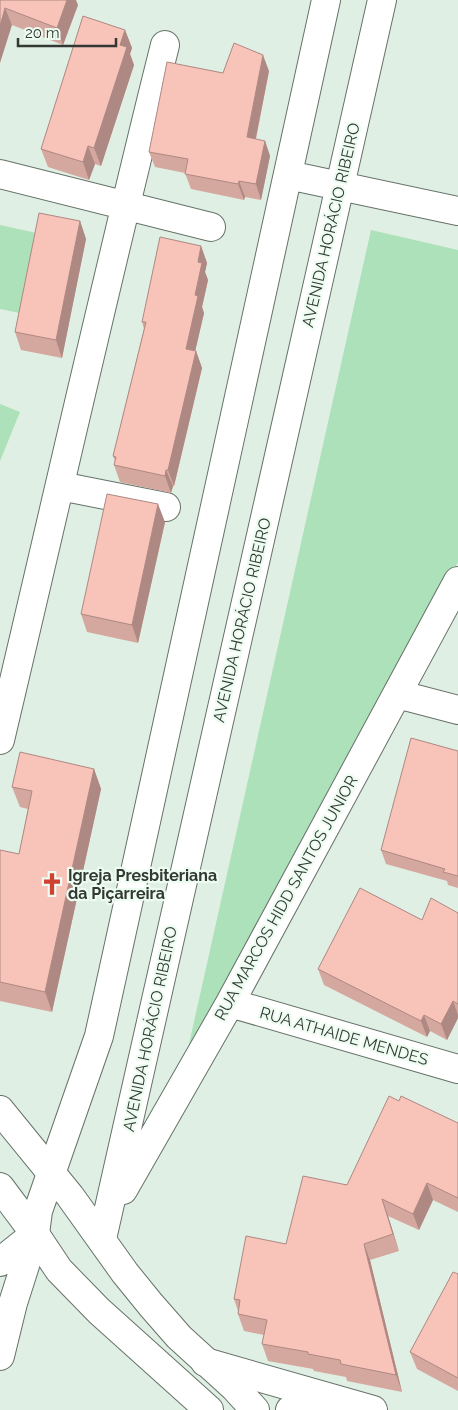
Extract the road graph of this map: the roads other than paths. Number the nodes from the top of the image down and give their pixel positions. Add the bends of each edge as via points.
1 (326, 0) edge
2 (382, 0) edge
3 (165, 45) dead end
4 (0, 174) edge
5 (288, 175) junction
6 (340, 186) junction
7 (125, 206) junction
8 (458, 211) edge
9 (211, 227) dead end
10 (60, 486) junction
11 (166, 507) dead end
12 (458, 581) edge
13 (397, 694) junction
14 (458, 710) edge
15 (0, 740) edge
16 (230, 1003) junction
17 (458, 1069) edge
18 (0, 1110) edge
19 (51, 1172) junction
20 (0, 1188) edge
21 (109, 1213) junction
22 (35, 1234) junction
23 (102, 1239) junction
24 (0, 1262) edge
25 (0, 1356) edge
26 (205, 1362) junction
27 (326, 1398) junction
28 (209, 1410) edge
29 (255, 1410) edge
30 (290, 1410) edge
31 (373, 1410) edge

1 - 5 street
2 - 6 street, AVENIDA HORÁCIO RIBEIRO
3 - 7 street
4 - 7 street
5 - 6 street
5 - 19 street via 99,1036
6 - 8 street
6 - 21 street, AVENIDA HORÁCIO RIBEIRO
7 - 9 street
7 - 10 street
10 - 11 street
10 - 15 street
12 - 13 street, RUA MARCOS HIDD SANTOS JUNIOR
13 - 14 street
13 - 16 street, RUA MARCOS HIDD SANTOS JUNIOR
16 - 17 street, RUA ATHAIDE MENDES
16 - 21 street, RUA MARCOS HIDD SANTOS JUNIOR
18 - 19 street
19 - 22 street via 38,1211
19 - 23 street
20 - 22 street
21 - 23 street, AVENIDA HORÁCIO RIBEIRO
22 - 24 street
22 - 25 street
22 - 28 street via 59,1270 92,1304
23 - 26 street via 151,1305
26 - 27 street
26 - 29 street
27 - 30 street
27 - 31 street

